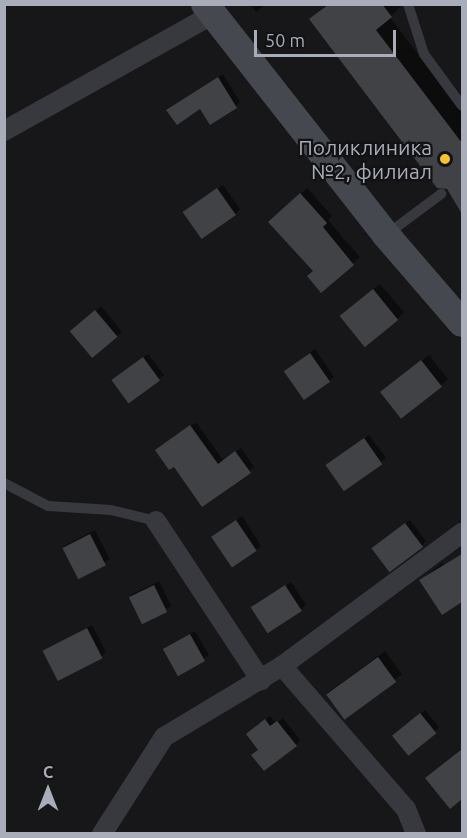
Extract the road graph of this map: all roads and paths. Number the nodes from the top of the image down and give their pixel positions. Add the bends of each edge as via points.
1 (408, 4) edge
2 (209, 9) edge
3 (462, 106) edge
4 (4, 131) edge
5 (441, 194) dead end
6 (386, 235) junction
7 (462, 323) edge
8 (4, 483) edge
9 (156, 521) joint
10 (462, 533) edge
11 (282, 666) junction
12 (261, 680) junction
13 (102, 834) edge
14 (416, 834) edge

1 - 3 lane via 424,54
2 - 4 street
2 - 6 main road
5 - 6 lane
6 - 7 main road
8 - 9 lane via 48,506 111,510
9 - 12 street
10 - 11 street
11 - 12 street
11 - 14 street via 405,809
12 - 13 street via 164,737

